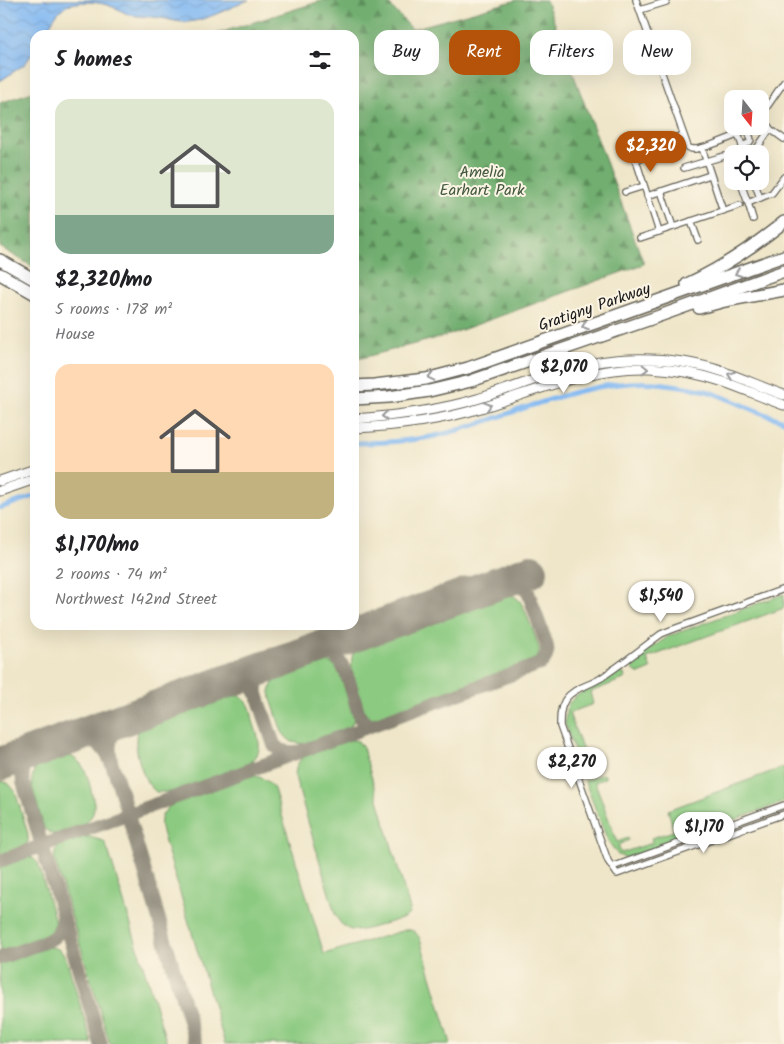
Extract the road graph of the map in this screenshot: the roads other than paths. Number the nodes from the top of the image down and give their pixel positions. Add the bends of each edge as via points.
1 (636, 0) edge
2 (667, 1) edge
3 (640, 10) junction
4 (784, 83) edge
5 (769, 106) edge
6 (770, 129) joint
7 (683, 135) junction
8 (735, 135) edge
9 (750, 135) edge
10 (670, 139) junction
11 (784, 139) edge
12 (744, 145) edge
13 (758, 145) edge
14 (688, 146) junction
15 (673, 147) junction
16 (702, 148) junction
17 (724, 156) dead end
18 (635, 160) junction
19 (706, 161) junction
20 (684, 168) dead end
21 (710, 175) junction
22 (784, 177) edge
23 (644, 186) junction
24 (743, 190) edge
25 (757, 190) edge
26 (661, 191) junction
27 (624, 192) dead end
28 (647, 196) junction
29 (760, 198) junction
30 (748, 203) junction
31 (740, 205) dead end
32 (723, 210) junction
33 (753, 219) dead end
34 (691, 221) junction
35 (784, 222) edge
36 (673, 227) junction
37 (659, 232) junction
38 (640, 238) dead end
39 (698, 240) dead end
40 (784, 256) edge
41 (0, 260) edge
42 (784, 271) edge
43 (0, 274) edge
44 (30, 277) edge
45 (784, 290) edge
46 (30, 291) edge
47 (627, 310) junction
48 (651, 319) junction
49 (359, 386) edge
50 (784, 395) edge
51 (359, 399) edge
52 (784, 405) edge
53 (359, 419) edge
54 (359, 428) edge
55 (30, 471) edge
56 (0, 481) edge
57 (30, 481) edge
58 (0, 491) edge
59 (784, 589) edge
60 (784, 805) edge
61 (784, 814) edge
62 (612, 866) junction

1 - 3 street
2 - 3 street
3 - 7 street
4 - 5 street
6 - 11 street
6 - 13 street
7 - 10 street
7 - 14 street
8 - 16 street
9 - 12 street via 751,140
10 - 15 street
10 - 18 street via 636,151
14 - 15 street
14 - 16 street
15 - 18 street
16 - 19 street
17 - 19 street
18 - 23 street
19 - 20 street
19 - 21 street
21 - 26 street
21 - 32 street
22 - 29 street via 772,194
23 - 27 street
23 - 28 street
24 - 30 street
25 - 29 street
26 - 28 street
26 - 36 street
28 - 37 street
29 - 30 street
30 - 33 street
31 - 32 street
32 - 34 street
34 - 36 street
34 - 39 street
35 - 47 highway via 762,240 703,277
36 - 37 street
37 - 38 street
40 -> 47 highway, Gratigny Parkway
41 - 44 highway
42 - 48 highway, Gratigny Parkway
43 - 46 highway
45 - 48 highway
47 -> 49 highway, Gratigny Parkway via 468,368 426,379
48 - 51 highway, Gratigny Parkway via 472,381 413,394
50 -> 53 main road via 699,365 629,359 573,368 456,405 412,414
54 -> 52 main road via 436,419 479,409 580,376 629,369 650,368 698,375
55 - 56 main road
57 - 58 main road
59 - 62 street via 666,632 601,678 570,694 565,701 560,726
60 - 62 street
61 - 62 street via 617,874

